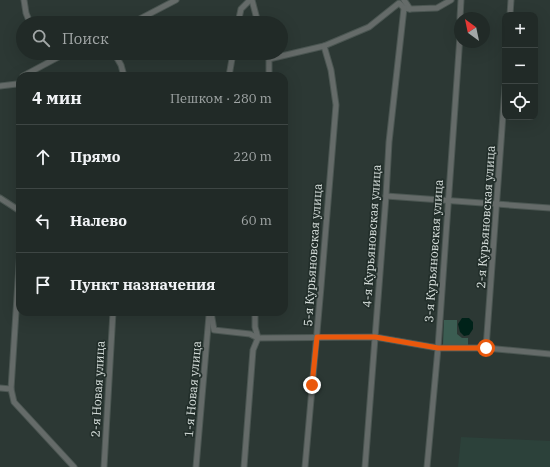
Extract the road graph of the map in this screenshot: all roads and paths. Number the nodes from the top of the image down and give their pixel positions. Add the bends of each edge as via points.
1 (24, 0) edge
2 (176, 0) edge
3 (251, 0) edge
4 (404, 0) edge
5 (451, 0) edge
6 (461, 0) edge
7 (511, 0) edge
8 (407, 8) junction
9 (460, 12) edge
10 (510, 12) edge
11 (27, 16) edge
12 (145, 16) edge
13 (240, 16) edge
14 (256, 16) edge
15 (324, 46) junction
16 (459, 48) edge
17 (288, 55) edge
18 (53, 60) edge
19 (118, 60) edge
20 (232, 60) edge
21 (269, 60) edge
22 (30, 72) edge
23 (123, 72) edge
24 (230, 72) edge
25 (269, 72) edge
26 (16, 84) edge
27 (0, 86) edge
28 (503, 120) edge
29 (386, 196) junction
30 (0, 198) edge
31 (448, 201) junction
32 (497, 204) junction
33 (16, 208) edge
34 (550, 208) edge
35 (16, 312) edge
36 (113, 316) edge
37 (211, 316) edge
38 (212, 316) edge
39 (255, 316) edge
40 (317, 337) junction
41 (375, 337) junction
42 (258, 338) junction
43 (438, 348) junction
44 (486, 348) junction
45 (550, 354) edge
46 (0, 388) edge
47 (11, 389) junction
48 (74, 467) edge
49 (104, 467) edge
50 (196, 467) edge
51 (244, 467) edge
52 (305, 467) edge
53 (366, 467) edge
54 (427, 467) edge

1 - 11 street
2 - 12 street
3 - 13 street via 241,9
3 - 14 street
4 - 8 street
5 - 8 street via 436,8
6 - 9 street
7 - 10 street
8 - 15 street via 399,3 369,27
8 - 29 street, 4-я Курьяновская улица via 389,142
15 - 17 street
15 - 40 street, 5-я Курьяновская улица via 331,70 336,106
16 - 31 street, 3-я Курьяновская улица
18 - 22 street
19 - 23 street
20 - 24 street
21 - 25 street
26 - 27 street
28 - 32 street, 2-я Курьяновская улица
29 - 31 street
29 - 41 street, 4-я Курьяновская улица
30 - 33 street
31 - 32 street
31 - 43 street, 3-я Курьяновская улица
32 - 34 street
32 - 44 street, 2-я Курьяновская улица
35 - 47 street
36 - 49 street, 2-я Новая улица
37 - 50 street, 1-я Новая улица
38 - 42 street via 214,330 250,334
39 - 42 street via 254,327
40 - 41 street
40 - 42 street
40 - 52 street, 5-я Курьяновская улица
41 - 43 street
41 - 53 street, 4-я Курьяновская улица
42 - 51 street via 253,350
43 - 44 street
43 - 54 street, 3-я Курьяновская улица
44 - 45 street
46 - 47 street
47 - 48 street via 14,402

